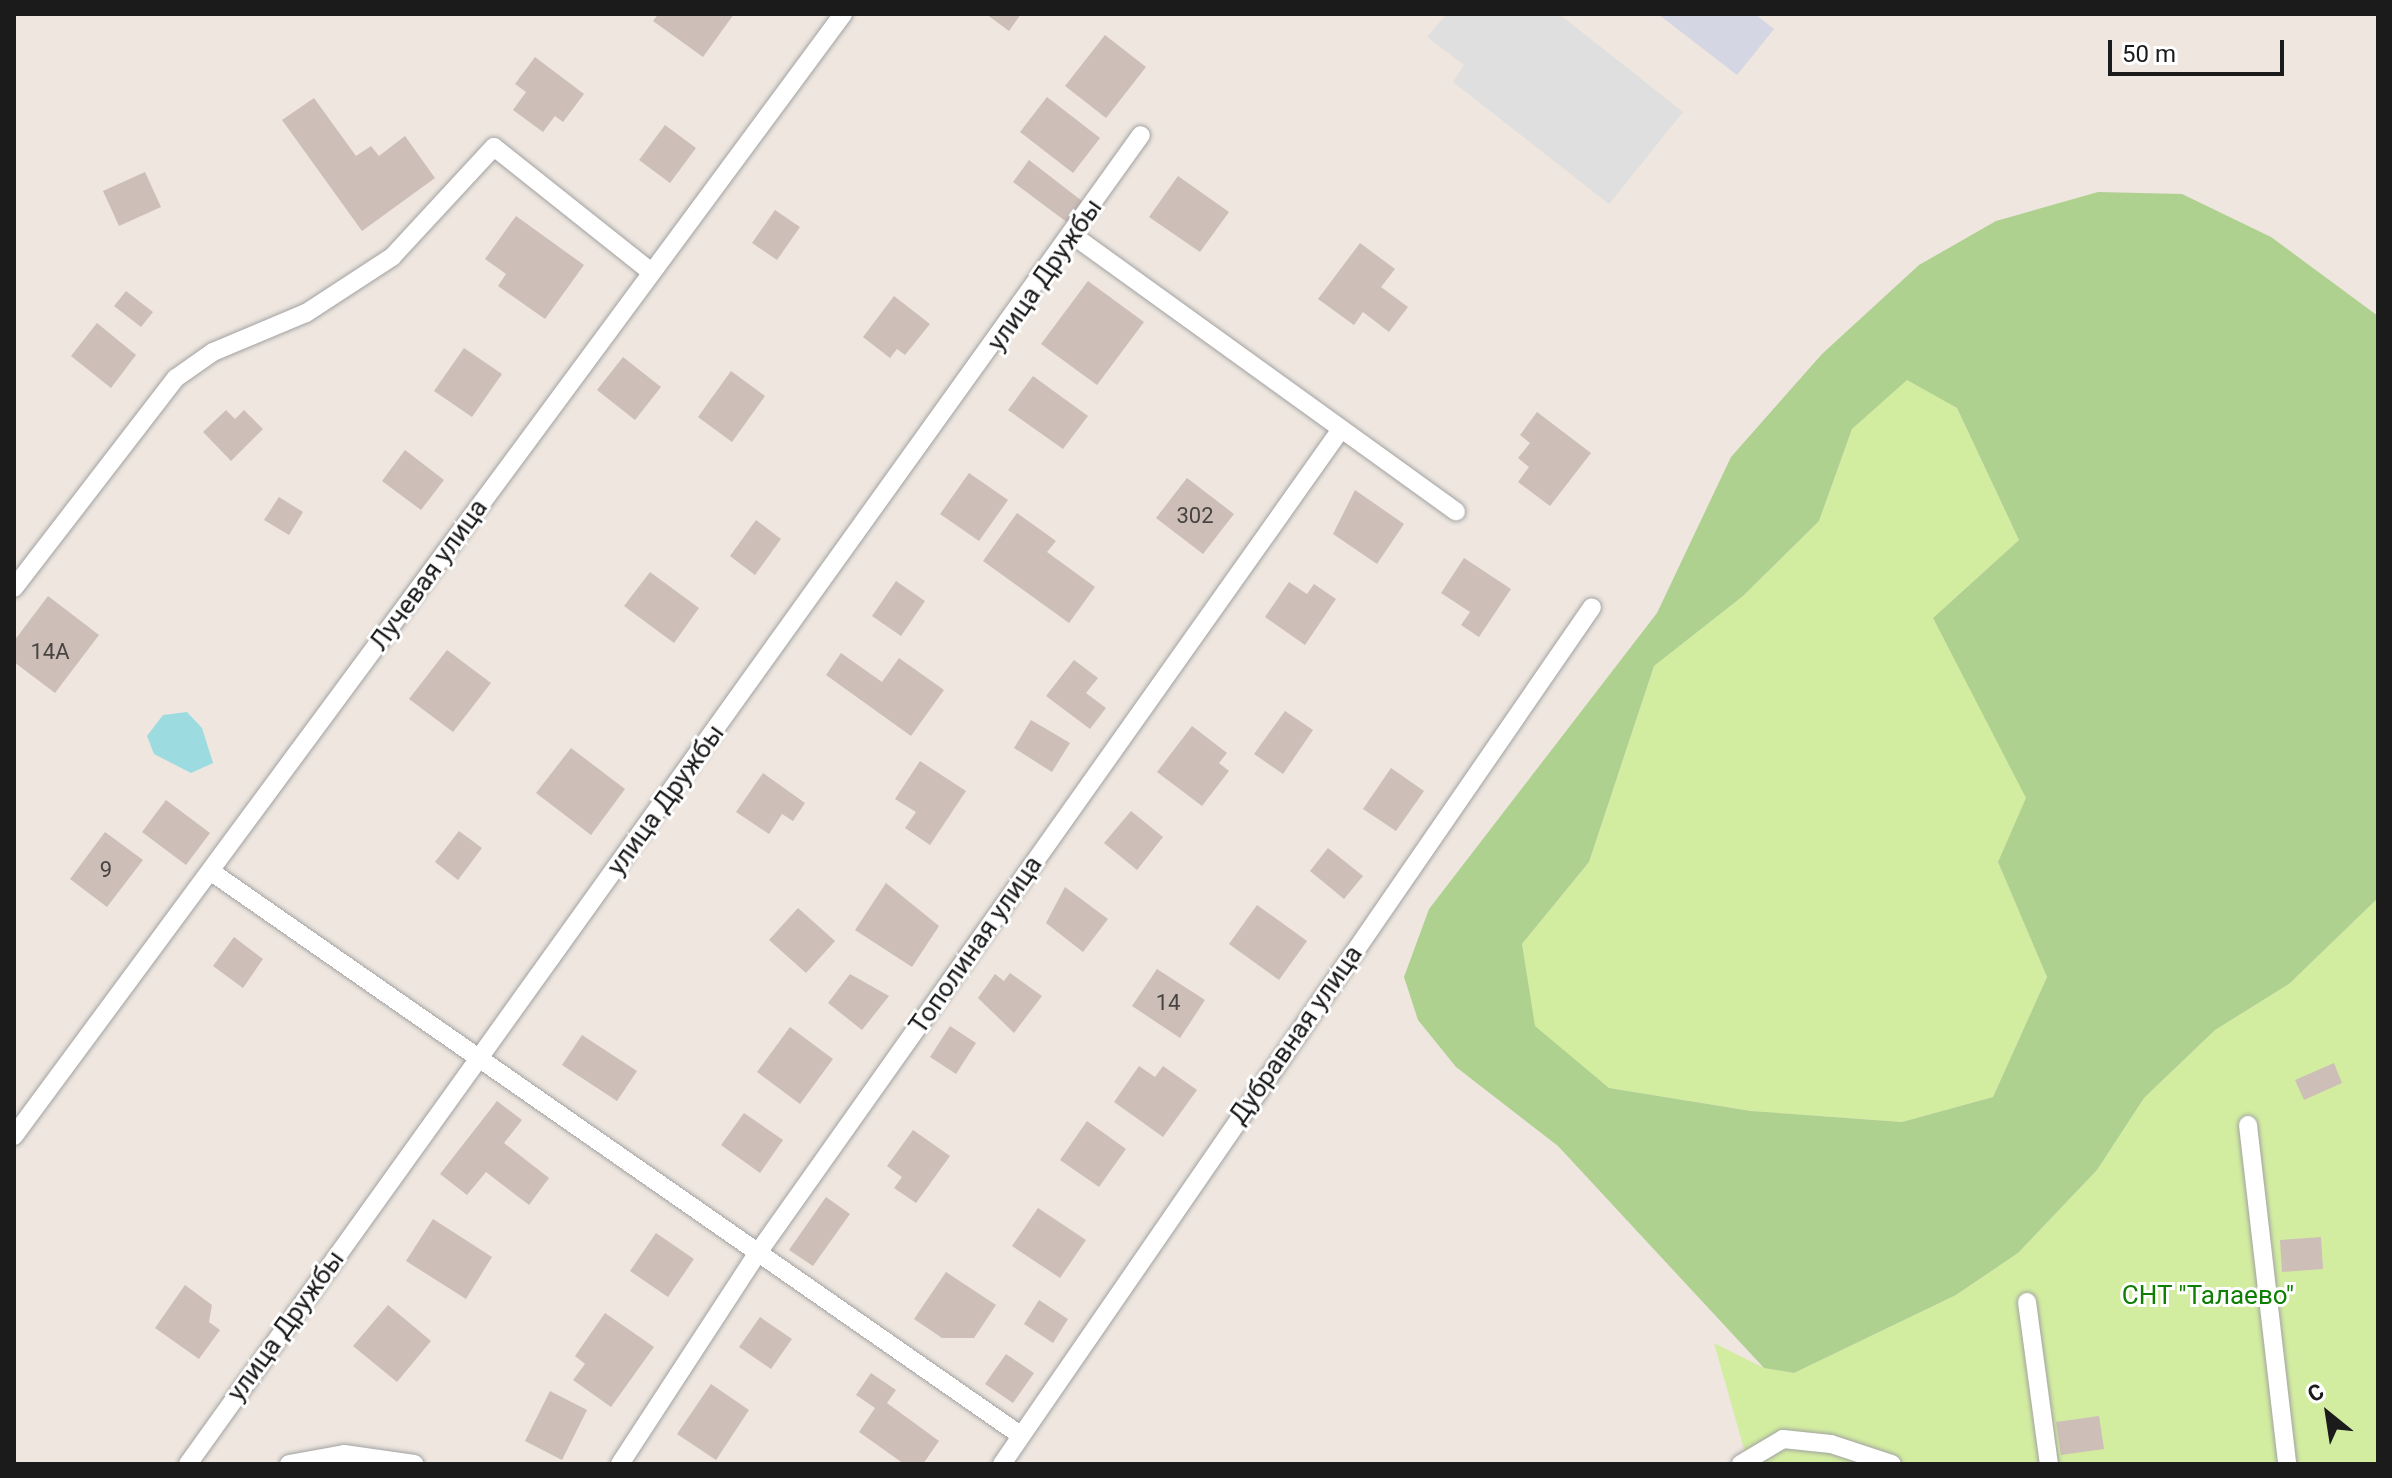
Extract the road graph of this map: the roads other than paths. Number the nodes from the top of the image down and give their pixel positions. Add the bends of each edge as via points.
1 (843, 14) edge
2 (1141, 135) dead end
3 (1074, 236) junction
4 (650, 271) junction
5 (1339, 432) junction
6 (1456, 512) dead end
7 (14, 588) edge
8 (1592, 607) dead end
9 (213, 873) junction
10 (476, 1062) junction
11 (2248, 1125) dead end
12 (14, 1136) edge
13 (757, 1254) junction
14 (2027, 1302) dead end
15 (1020, 1435) junction
16 (1743, 1460) edge
17 (188, 1464) edge
18 (289, 1464) edge
19 (414, 1464) edge
20 (620, 1464) edge
21 (1002, 1464) edge
22 (1892, 1464) edge
23 (2049, 1464) edge
24 (2287, 1464) edge

1 - 4 street, Лучевая улица
2 - 3 street, улица Дружбы
3 - 5 street
3 - 10 street, улица Дружбы
4 - 7 street via 494,147 392,257 306,313 213,352 176,378
4 - 9 street, Лучевая улица
5 - 6 street
5 - 13 street, Тополиная улица
8 - 15 street, Дубравная улица
9 - 10 street
9 - 12 street, Лучевая улица
10 - 13 street
10 - 17 street, улица Дружбы
11 - 24 street
13 - 15 street
13 - 20 street, Тополиная улица
14 - 23 street
15 - 21 street, Дубравная улица
16 - 22 street via 1783,1439 1831,1444
18 - 19 street via 344,1454

